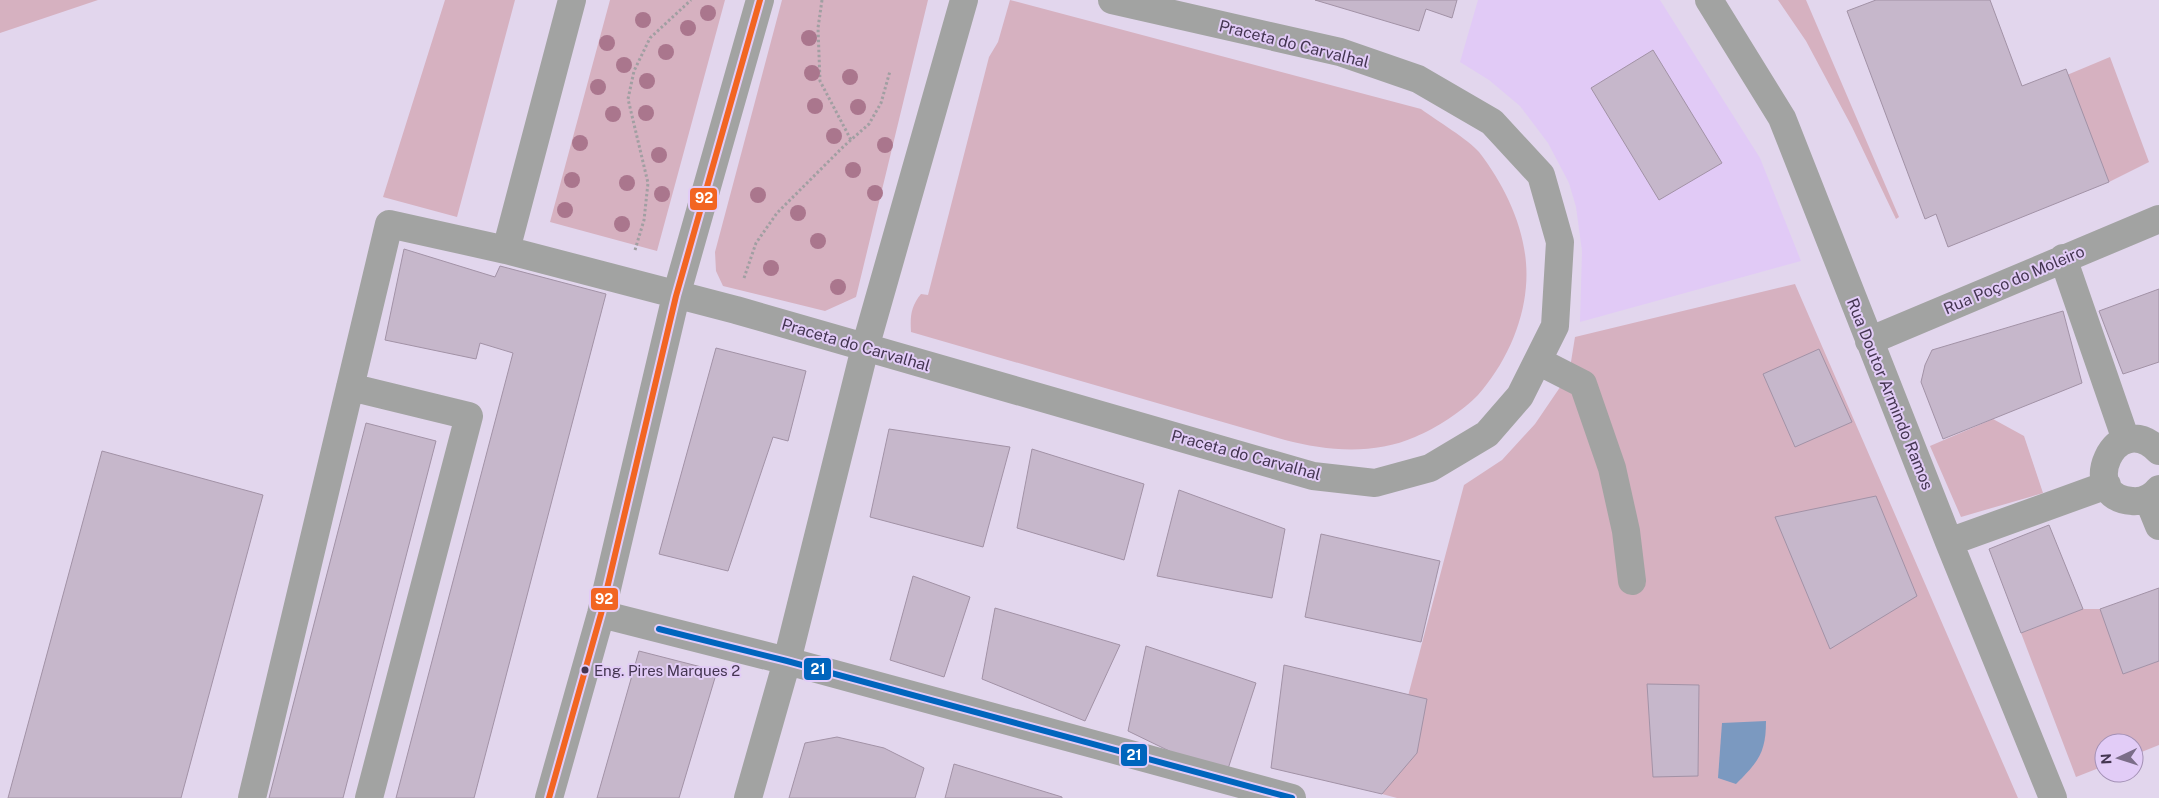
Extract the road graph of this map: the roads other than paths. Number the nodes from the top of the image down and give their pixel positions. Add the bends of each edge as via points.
1 (572, 0) edge
2 (760, 0) edge
3 (964, 0) edge
4 (1112, 0) edge
5 (1709, 0) edge
6 (2159, 219) edge
7 (506, 250) junction
8 (2063, 258) junction
9 (676, 296) junction
10 (1868, 340) junction
11 (865, 348) junction
12 (1538, 361) junction
13 (350, 387) junction
14 (2126, 440) junction
15 (2159, 451) edge
16 (2107, 485) junction
17 (2153, 494) edge
18 (2159, 526) edge
19 (1949, 542) junction
20 (1632, 581) dead end
21 (601, 614) junction
22 (787, 661) junction
23 (252, 798) edge
24 (369, 798) edge
25 (549, 798) edge
26 (748, 798) edge
27 (1292, 798) edge
28 (2053, 798) edge

1 - 7 street
2 - 9 street
3 - 11 street
4 - 12 street, Praceta do Carvalhal via 1340,52 1418,79 1492,122 1541,175 1560,242 1555,326
5 - 10 street, Rua Doutor Armindo Ramos via 1782,118
6 - 8 street, Rua Poço do Moleiro
7 - 9 street, Praceta do Carvalhal
7 - 13 street, Praceta do Carvalhal via 389,224
8 - 10 street, Rua Poço do Moleiro
8 - 14 street
9 - 11 street, Praceta do Carvalhal
9 - 21 street
10 - 19 street, Rua Doutor Armindo Ramos
11 - 12 street, Praceta do Carvalhal via 1313,476 1375,483 1430,468 1486,434 1520,396
11 - 22 street
12 - 20 street via 1583,384 1612,468 1626,532
13 - 23 street
13 - 24 street via 469,416
14 - 15 street via 2144,441
14 - 16 street via 2106,458 2104,477
16 - 17 street via 2113,493 2129,501 2138,502
16 - 19 street
17 - 18 street
19 - 28 street, Rua Doutor Armindo Ramos
21 - 22 street
21 - 25 street
22 - 26 street
22 - 27 street

